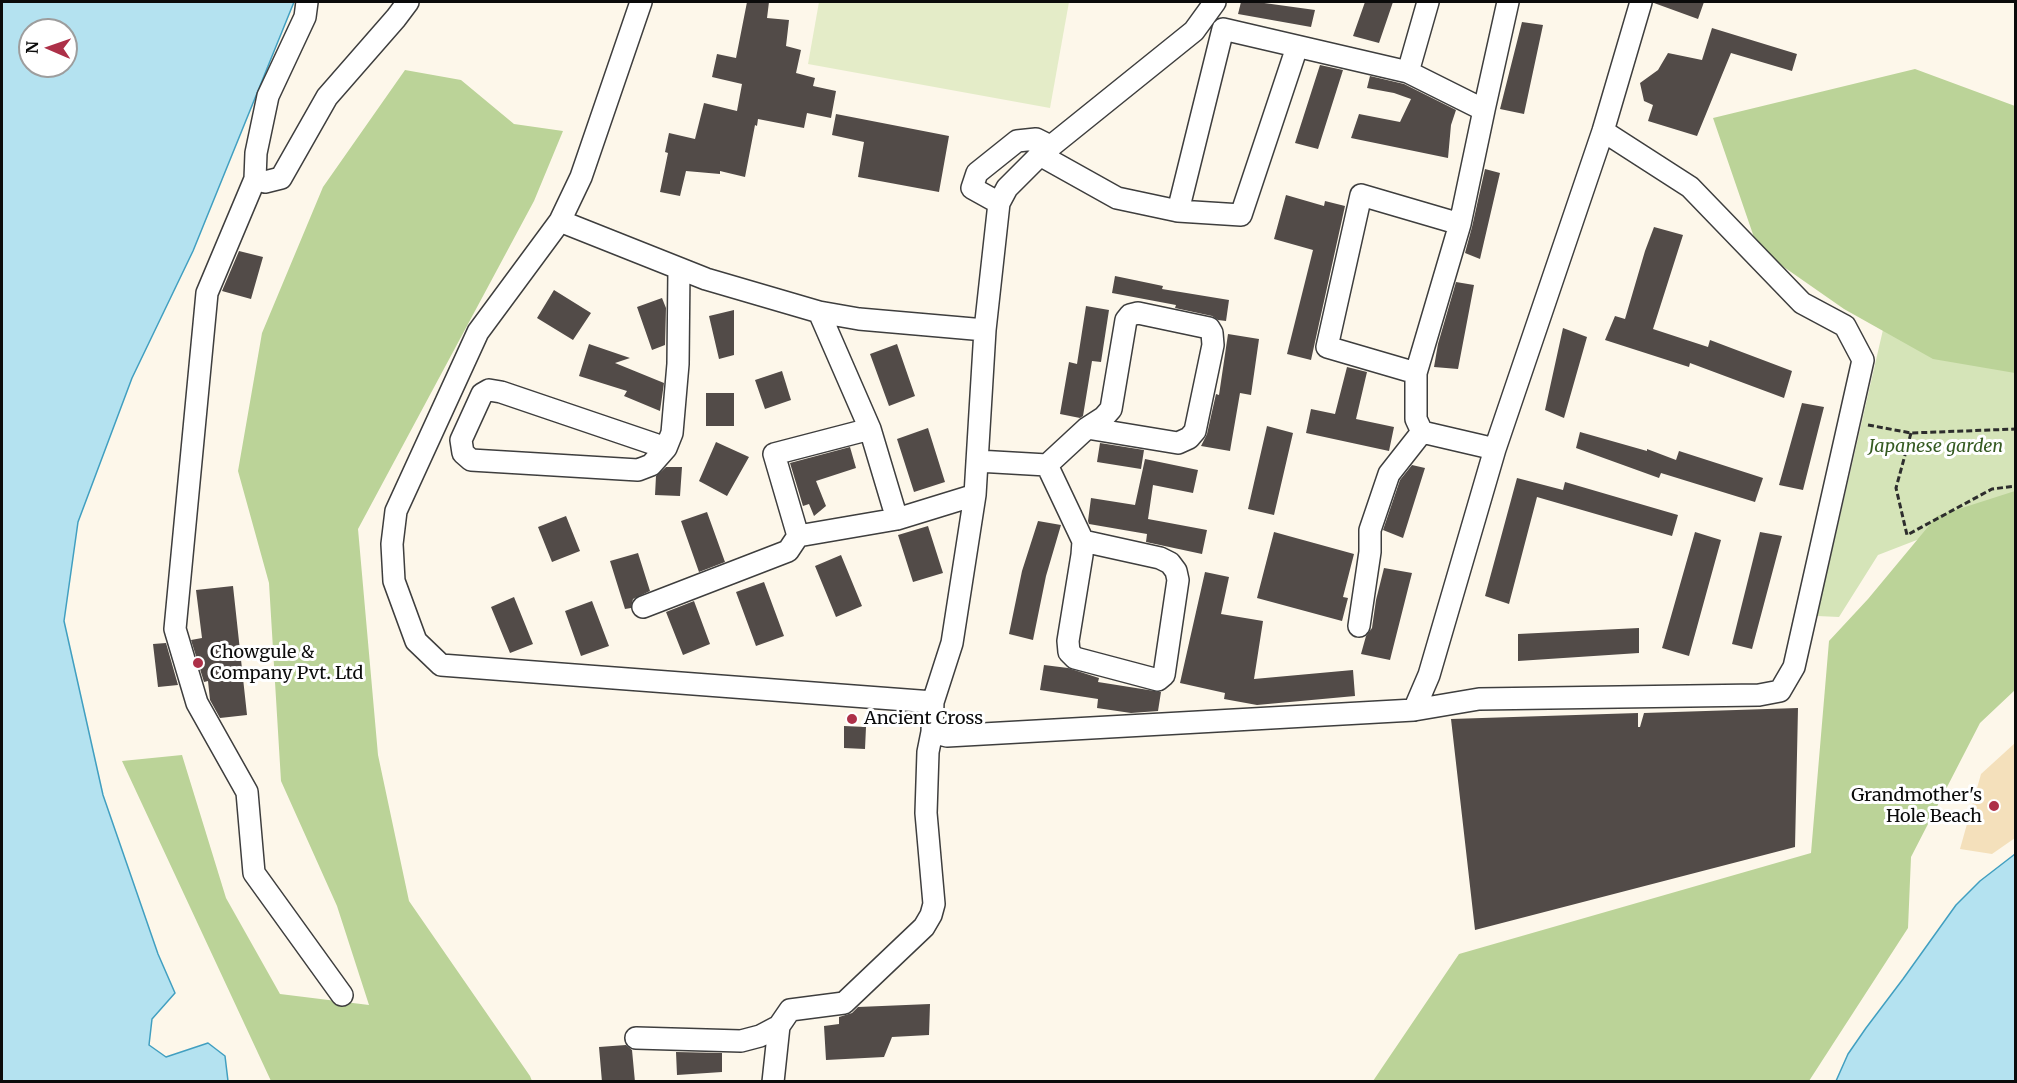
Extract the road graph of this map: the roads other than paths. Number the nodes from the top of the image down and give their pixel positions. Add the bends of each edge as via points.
1 (307, 2) edge
2 (408, 2) edge
3 (641, 2) edge
4 (1215, 2) edge
5 (1428, 2) edge
6 (1508, 2) edge
7 (1641, 2) edge
8 (1297, 46) junction
9 (1408, 72) junction
10 (1484, 110) junction
11 (1603, 131) junction
12 (1045, 151) junction
13 (255, 179) junction
14 (999, 203) junction
15 (1178, 211) junction
16 (560, 221) junction
17 (1460, 224) junction
18 (680, 269) junction
19 (819, 312) junction
20 (986, 330) junction
21 (1416, 373) junction
22 (1087, 428) junction
23 (870, 429) junction
24 (1422, 432) junction
25 (666, 448) junction
26 (1495, 448) junction
27 (977, 461) junction
28 (1047, 465) junction
29 (975, 495) junction
30 (897, 519) junction
31 (798, 536) junction
32 (1083, 541) junction
33 (643, 607) dead end
34 (1359, 626) dead end
35 (933, 702) junction
36 (1414, 710) junction
37 (932, 732) junction
38 (342, 995) dead end
39 (779, 1026) junction
40 (636, 1038) dead end
41 (773, 1082) edge

1 - 13 street via 305,17 268,96 256,153
2 - 13 street via 327,97 281,178 265,182
3 - 16 street via 581,177
4 - 12 street via 1194,31
5 - 9 street
6 - 10 street
7 - 11 street
8 - 9 street
8 - 15 street via 1241,215
8 - 15 street via 1223,29
9 - 10 street
10 - 17 street
11 - 26 street
11 - 36 street via 1690,187 1802,303 1845,327 1863,360 1794,667 1780,691 1759,695 1479,699
12 - 14 street via 1007,188
12 - 14 street via 1036,139 1017,141 977,173 972,188
12 - 15 street via 1117,198
13 - 38 street via 207,293 175,629 197,703 247,792 254,873
14 - 20 street
16 - 18 street
16 - 35 street via 478,332 396,511 392,544 394,581 416,641 441,665
17 - 21 street
17 - 21 street via 1361,195 1327,347
18 - 19 street
18 - 25 street via 674,416
19 - 20 street
19 - 23 street
20 - 27 street
21 - 24 street via 1416,419
22 - 22 street via 1112,409 1130,315 1138,313 1209,328 1213,345 1195,431 1189,438 1178,443
22 - 28 street
23 - 30 street
23 - 31 street via 774,454
24 - 26 street
24 - 34 street via 1389,474 1370,530
25 - 25 street via 651,465 638,470 471,460 464,453 461,440 482,394 489,390
26 - 36 street via 1429,675
27 - 28 street
27 - 29 street
28 - 32 street
29 - 30 street
29 - 35 street via 952,643
30 - 31 street
31 - 33 street via 788,551
32 - 32 street via 1069,652 1075,658 1158,680 1164,675 1178,580 1176,571 1160,558
35 - 37 street
36 - 37 street via 947,736
37 - 39 street via 926,813 932,915 844,1003 790,1010
39 - 40 street via 741,1041
39 - 41 street

